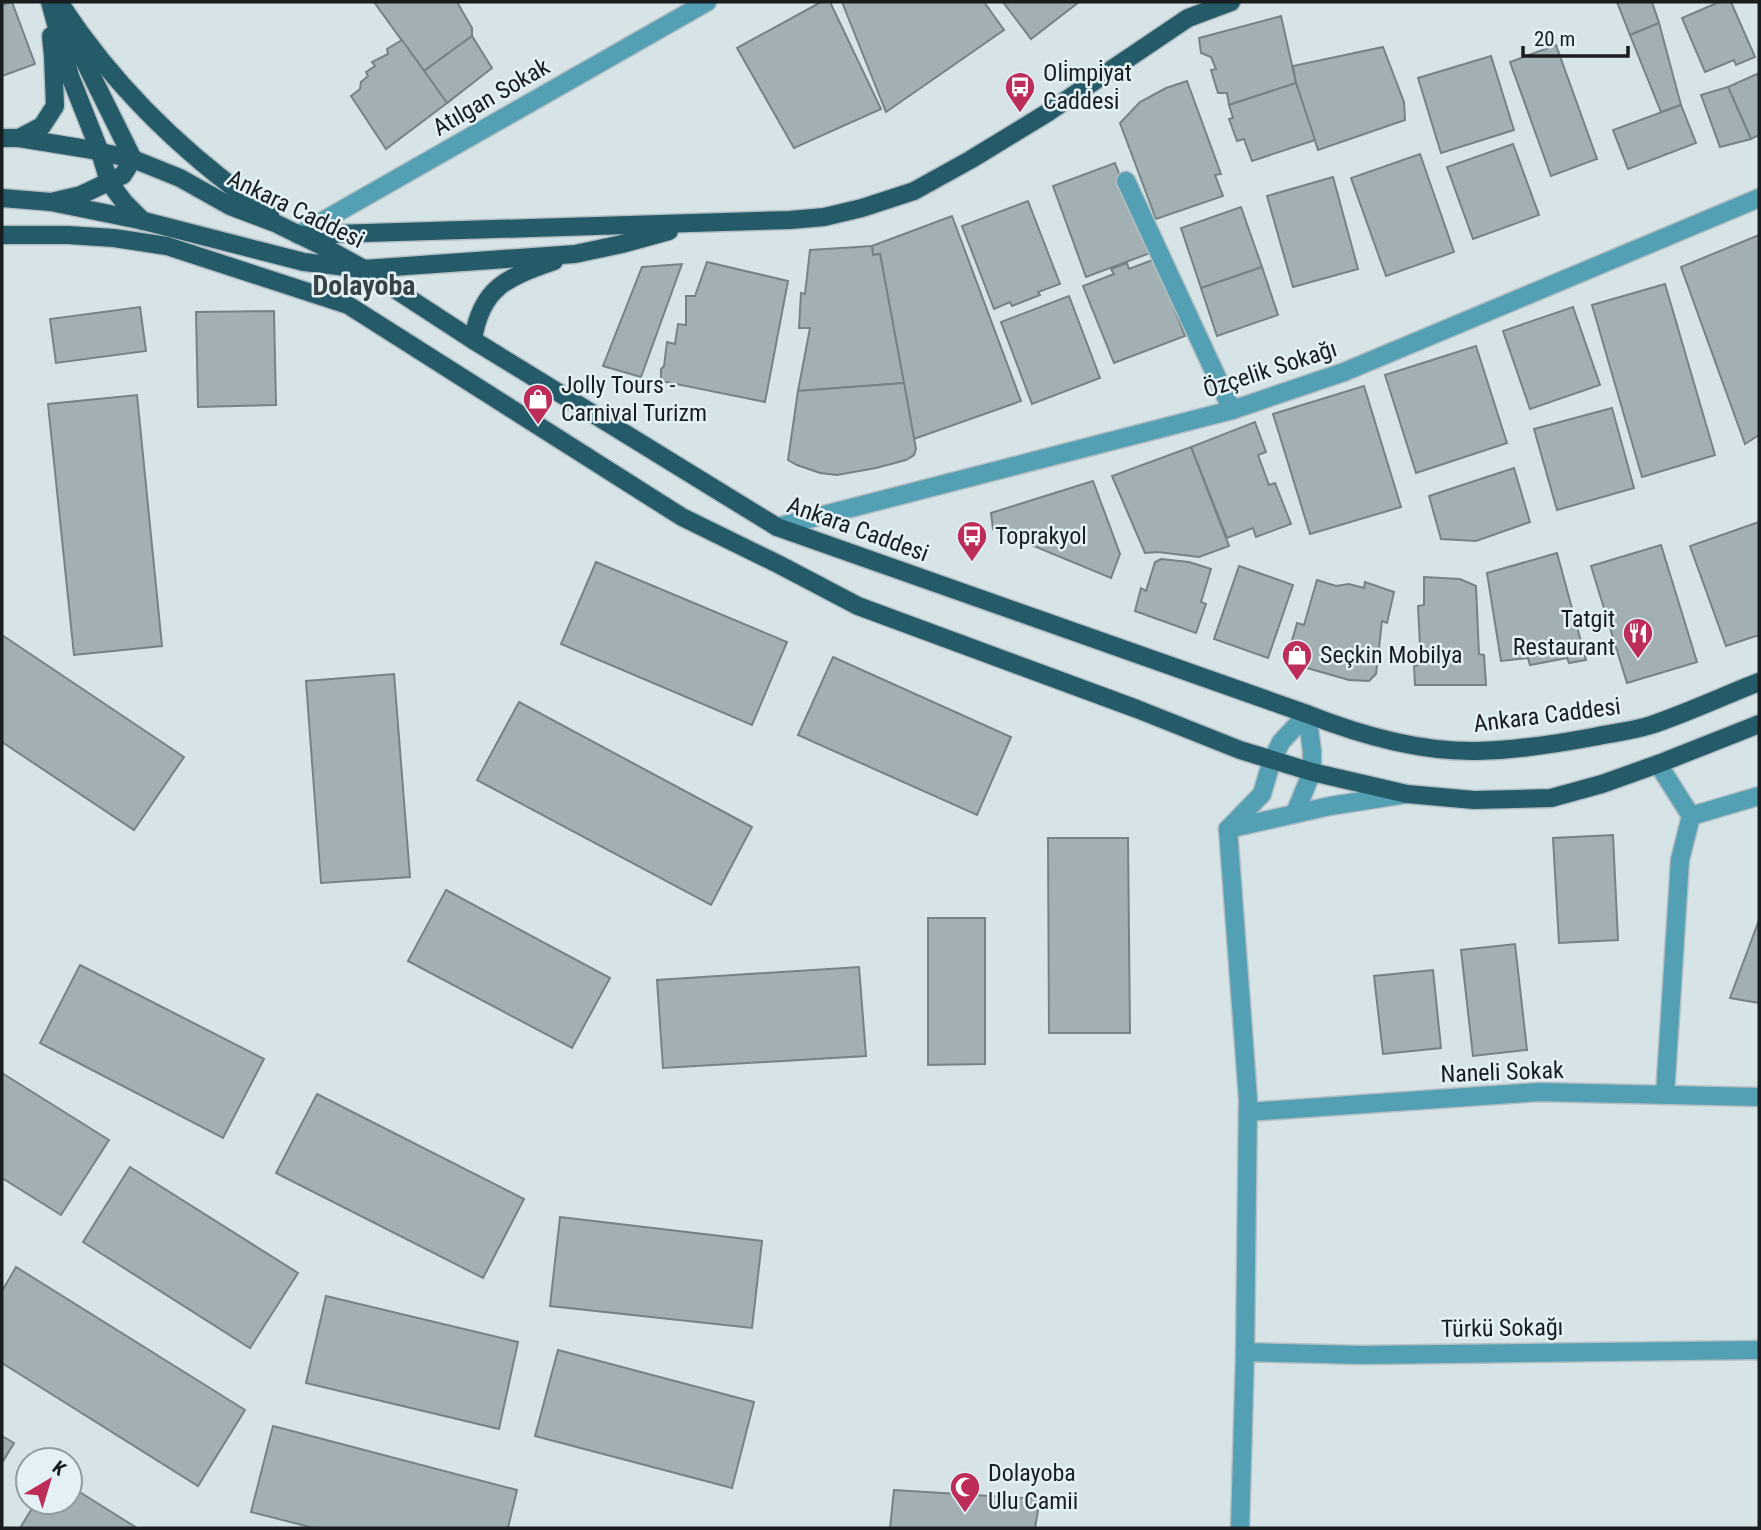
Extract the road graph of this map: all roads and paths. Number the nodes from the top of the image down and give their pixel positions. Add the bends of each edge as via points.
1 (53, 2) edge
2 (707, 2) edge
3 (1231, 2) edge
4 (10, 138) edge
5 (100, 152) junction
6 (133, 159) junction
7 (1126, 181) dead end
8 (109, 182) junction
9 (2, 198) edge
10 (1759, 198) edge
11 (51, 202) junction
12 (144, 221) junction
13 (696, 223) junction
14 (2, 235) edge
15 (299, 235) junction
16 (167, 246) junction
17 (575, 254) junction
18 (365, 268) junction
19 (473, 340) junction
20 (1232, 410) junction
21 (777, 527) junction
22 (1759, 682) edge
23 (1307, 714) junction
24 (1759, 724) edge
25 (1272, 760) junction
26 (1658, 764) junction
27 (1312, 772) junction
28 (1407, 794) junction
29 (1759, 796) edge
30 (1295, 813) junction
31 (1690, 816) junction
32 (1228, 829) junction
33 (1665, 1095) junction
34 (1759, 1097) edge
35 (1248, 1112) junction
36 (1759, 1350) edge
37 (1245, 1352) junction
38 (1240, 1528) edge

1 - 4 main road via 55,106 42,126
1 - 5 main road via 71,76
1 - 6 main road
1 - 15 main road via 157,122 226,183
2 - 15 street, Atılgan Sokak
3 - 13 main road via 1188,18 1046,113 914,191 824,217
4 - 5 main road, Ankara Caddesi
5 - 6 main road, Ankara Caddesi
5 - 8 main road
6 - 8 main road via 122,175
6 - 15 main road, Ankara Caddesi
7 - 20 street
8 - 11 main road
8 - 12 main road
9 - 11 main road
10 - 20 street, Özçelik Sokağı via 1344,372
11 - 12 main road
12 - 16 main road
12 - 18 main road via 304,262
13 - 15 main road
13 - 17 main road
14 - 16 main road via 114,238
15 - 18 main road, Ankara Caddesi
16 - 25 main road via 348,305 682,517 858,606
17 - 18 main road
17 - 19 main road via 499,286 476,322
18 - 19 main road, Ankara Caddesi
19 - 21 main road, Ankara Caddesi
20 - 21 street, Özçelik Sokağı
21 - 23 main road, Ankara Caddesi
22 - 23 main road, Ankara Caddesi via 1649,726 1573,741 1476,751 1402,743
23 - 25 street via 1281,742
23 - 27 street
24 - 26 main road
25 - 27 main road
25 - 32 street via 1262,794
26 - 28 main road via 1551,798 1474,800
26 - 31 street
27 - 28 main road
27 - 30 street
28 - 30 street
29 - 31 street
30 - 32 street
31 - 33 street via 1680,860
32 - 35 street
33 - 34 street, Naneli Sokak
33 - 35 street, Naneli Sokak via 1539,1092
35 - 37 street
36 - 37 street, Türkü Sokağı
37 - 38 street

